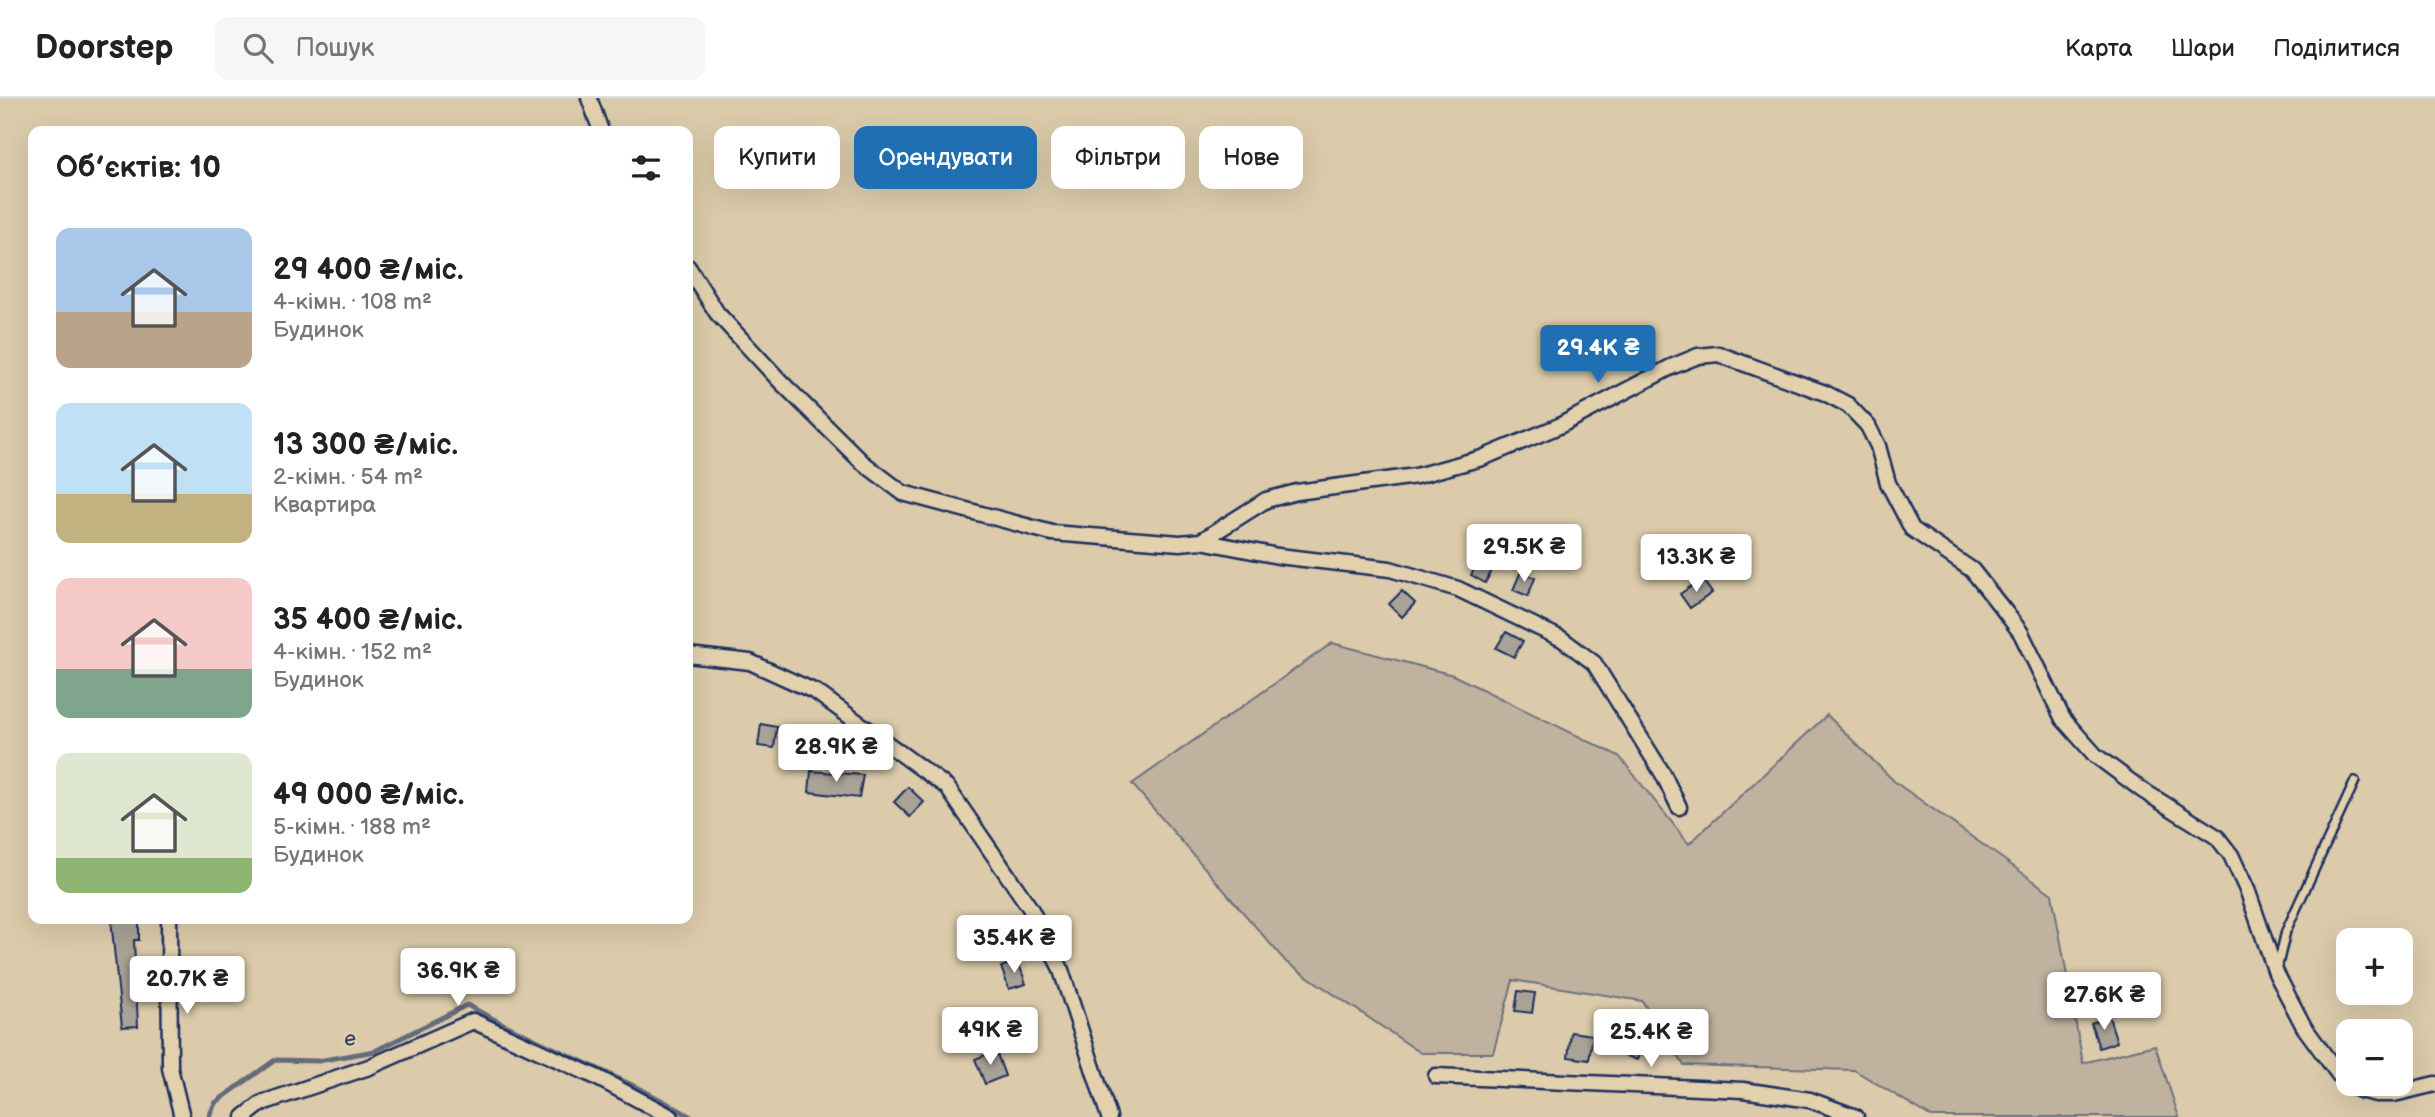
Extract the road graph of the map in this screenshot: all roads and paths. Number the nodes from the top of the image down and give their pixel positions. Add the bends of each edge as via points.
1 (589, 98) edge
2 (599, 126) edge
3 (693, 275) edge
4 (1201, 541) junction
5 (693, 656) edge
6 (2355, 781) dead end
7 (1679, 807) dead end
8 (169, 924) edge
9 (2276, 973) junction
10 (1436, 1076) dead end
11 (2435, 1084) edge
12 (182, 1117) edge
13 (244, 1117) edge
14 (671, 1117) edge
15 (1109, 1117) edge
16 (1856, 1117) edge

1 - 2 street
3 - 4 street via 717,313 780,381 862,462 903,493 1052,533
4 - 7 street via 1278,556 1390,569 1458,590 1562,639 1594,663
4 - 9 street via 1266,500 1416,476 1482,458 1559,426 1698,356 1718,354 1825,393 1849,405 1868,426 1888,484 1912,529 1972,570 2014,623 2063,719 2095,755 2217,837 2231,855
5 - 15 street via 750,662 816,692 947,787 1030,908 1060,967
6 - 9 lane via 2286,931
8 - 12 street via 170,1068
9 - 11 street via 2304,1027 2342,1079 2376,1094
10 - 16 street via 1742,1090 1810,1100
13 - 14 street via 262,1103 369,1067 472,1021

